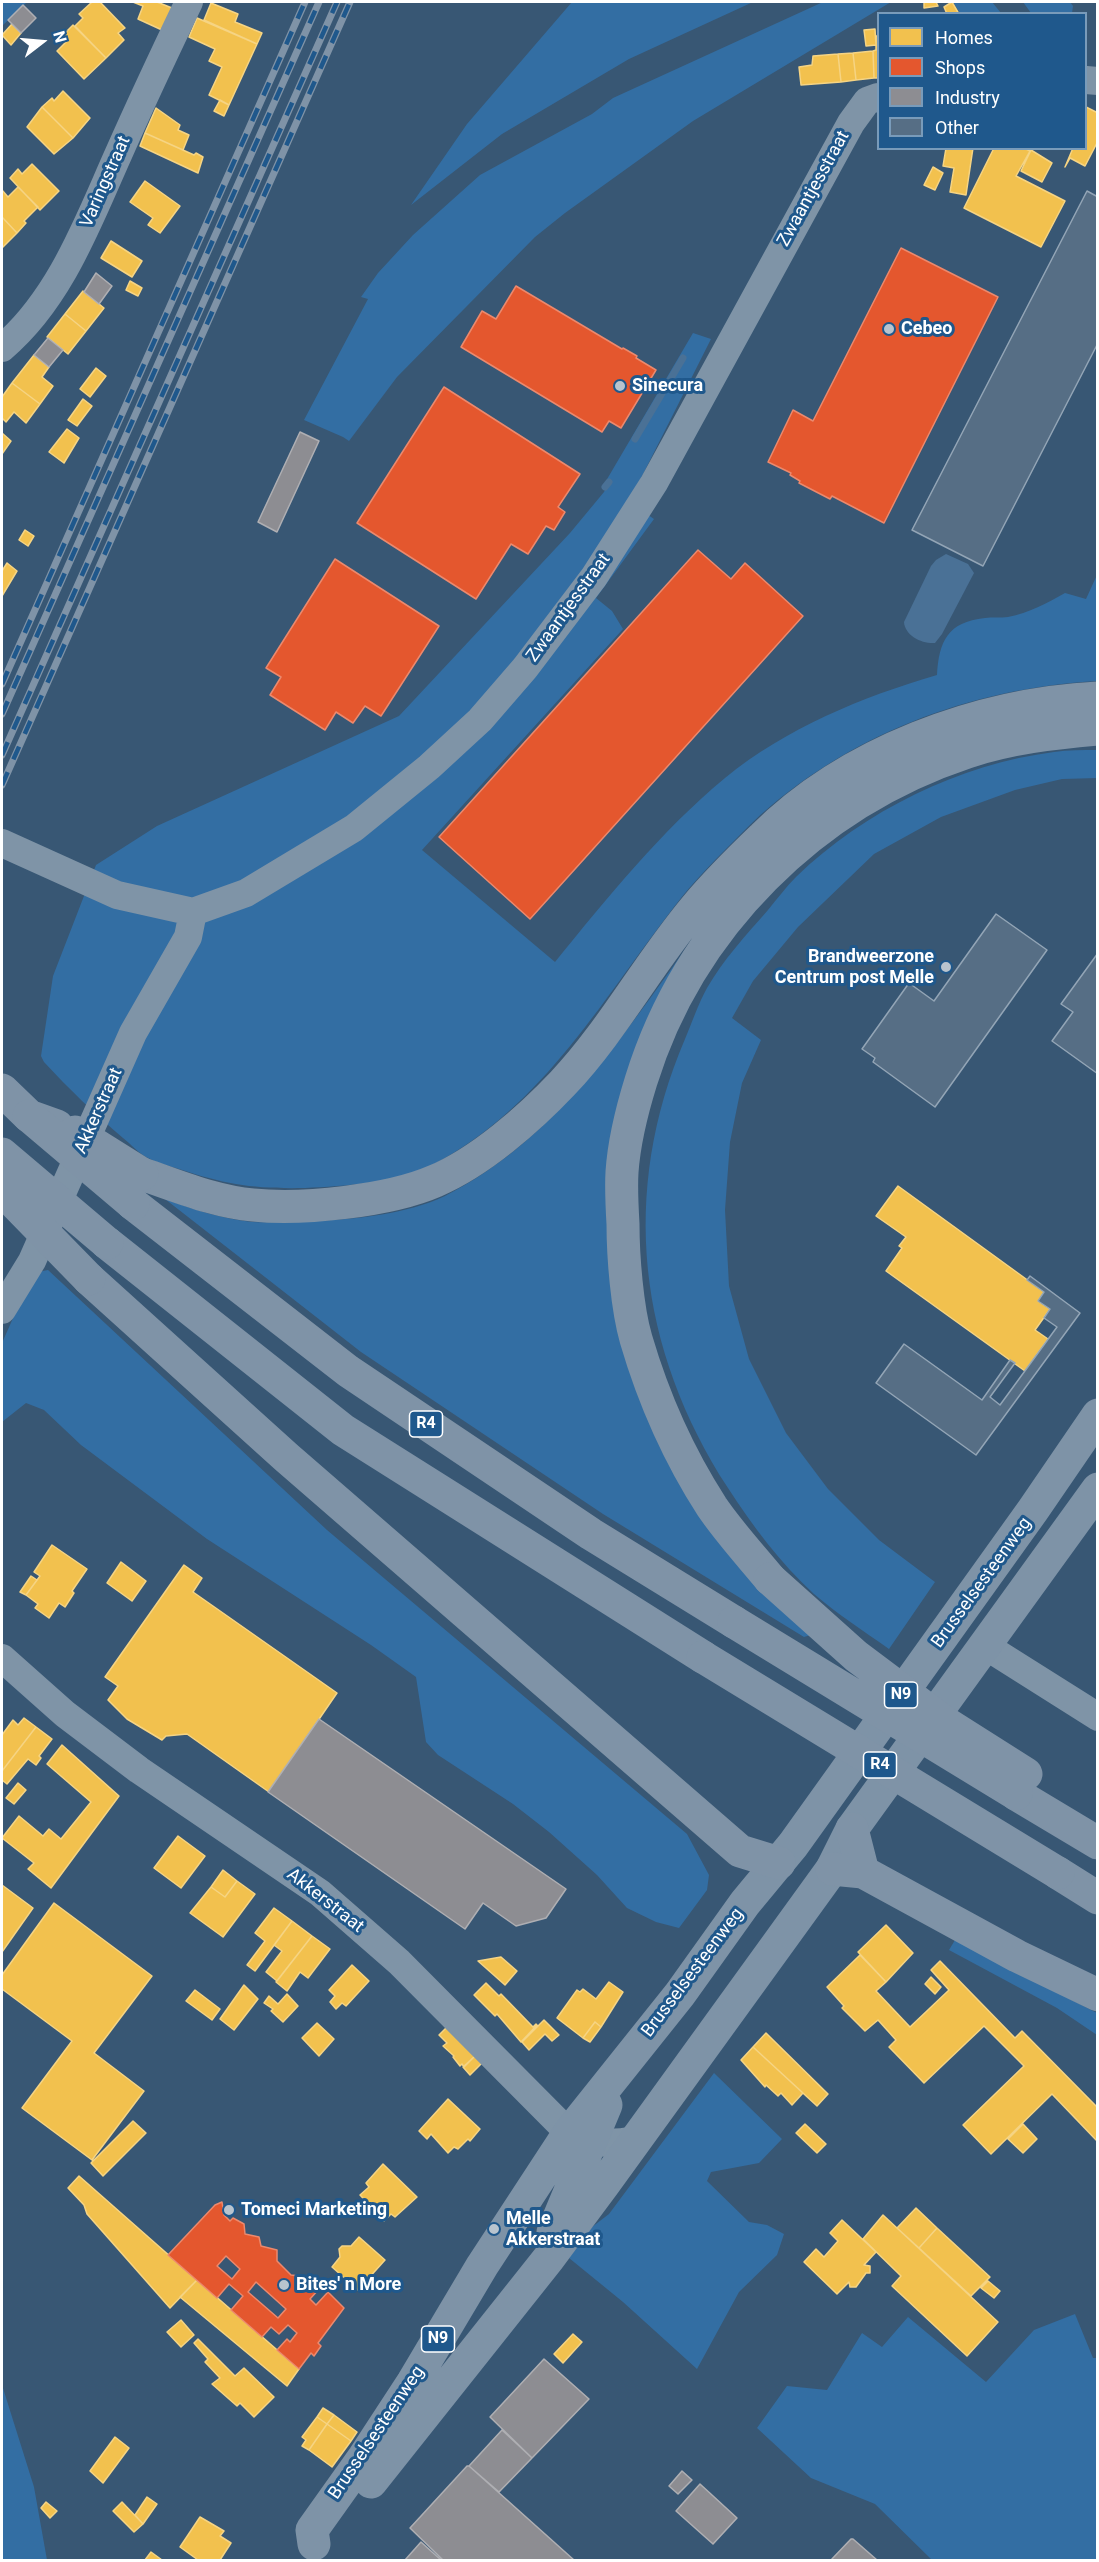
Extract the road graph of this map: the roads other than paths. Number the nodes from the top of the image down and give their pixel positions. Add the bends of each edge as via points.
1 (189, 2) edge
2 (877, 98) edge
3 (2, 348) edge
4 (1098, 698) edge
5 (1098, 729) edge
6 (2, 843) edge
7 (193, 912) junction
8 (2, 1090) edge
9 (2, 1154) edge
10 (138, 1189) junction
11 (2, 1190) edge
12 (2, 1310) edge
13 (1098, 1415) edge
14 (1098, 1489) edge
15 (1022, 1526) junction
16 (984, 1646) junction
17 (2, 1658) edge
18 (1098, 1717) edge
19 (1021, 1784) junction
20 (852, 1829) junction
21 (1098, 1843) edge
22 (779, 1863) junction
23 (847, 1871) junction
24 (1098, 1898) edge
25 (1098, 1995) edge
26 (579, 2138) junction
27 (636, 2140) junction
28 (549, 2258) junction
29 (489, 2331) junction
30 (308, 2552) edge

1 - 3 street, Varingstraat via 67,263 51,292
2 - 7 street, Zwaantjesstraat via 867,101 851,123 654,483 594,577 525,668 480,720 354,828 246,892
4 - 10 highway via 1056,700 968,720 899,747 818,791 765,835 695,907 564,1082 494,1145 437,1181 345,1203 254,1205
5 - 19 highway, bridge via 1016,739 966,752 896,781 829,822 770,870 729,916 685,977 653,1043 633,1106 622,1171 623,1250 635,1337 670,1433 713,1508 770,1579 856,1656
6 - 7 street via 117,895
7 - 12 street, Akkerstraat via 188,937 133,1033 32,1261
8 - 10 highway, R4, bridge via 28,1116
9 - 24 highway, R4, bridge via 107,1243 343,1430 703,1657
10 - 19 highway, R4, bridge via 348,1371 591,1534 734,1622
11 - 22 highway, bridge via 89,1279 286,1457 740,1851
13 - 15 main road, Brusselsesteenweg / N9
14 - 16 main road, N9
15 - 20 main road via 1013,1558 844,1797
15 - 22 main road, Brusselsesteenweg / N9
16 - 18 street
16 - 20 main road, N9
17 - 26 street, Akkerstraat via 65,1714 139,1770 320,1893 399,1962
19 - 21 highway, R4 via 1048,1812
20 - 23 highway
22 - 23 main road
22 - 26 main road, Brusselsesteenweg / N9 via 745,1903 602,2113
23 - 25 highway
23 - 27 main road, Brusselsesteenweg / N9
26 - 27 street via 609,2143
26 - 28 main road
26 - 29 main road via 564,2162 522,2273 496,2310
26 - 30 main road, Brusselsesteenweg / N9 via 482,2266 413,2382 312,2529
27 - 28 main road, Brusselsesteenweg / N9
28 - 29 main road, Brusselsesteenweg / N9
29 - 30 main road, Brusselsesteenweg / N9 via 329,2540

